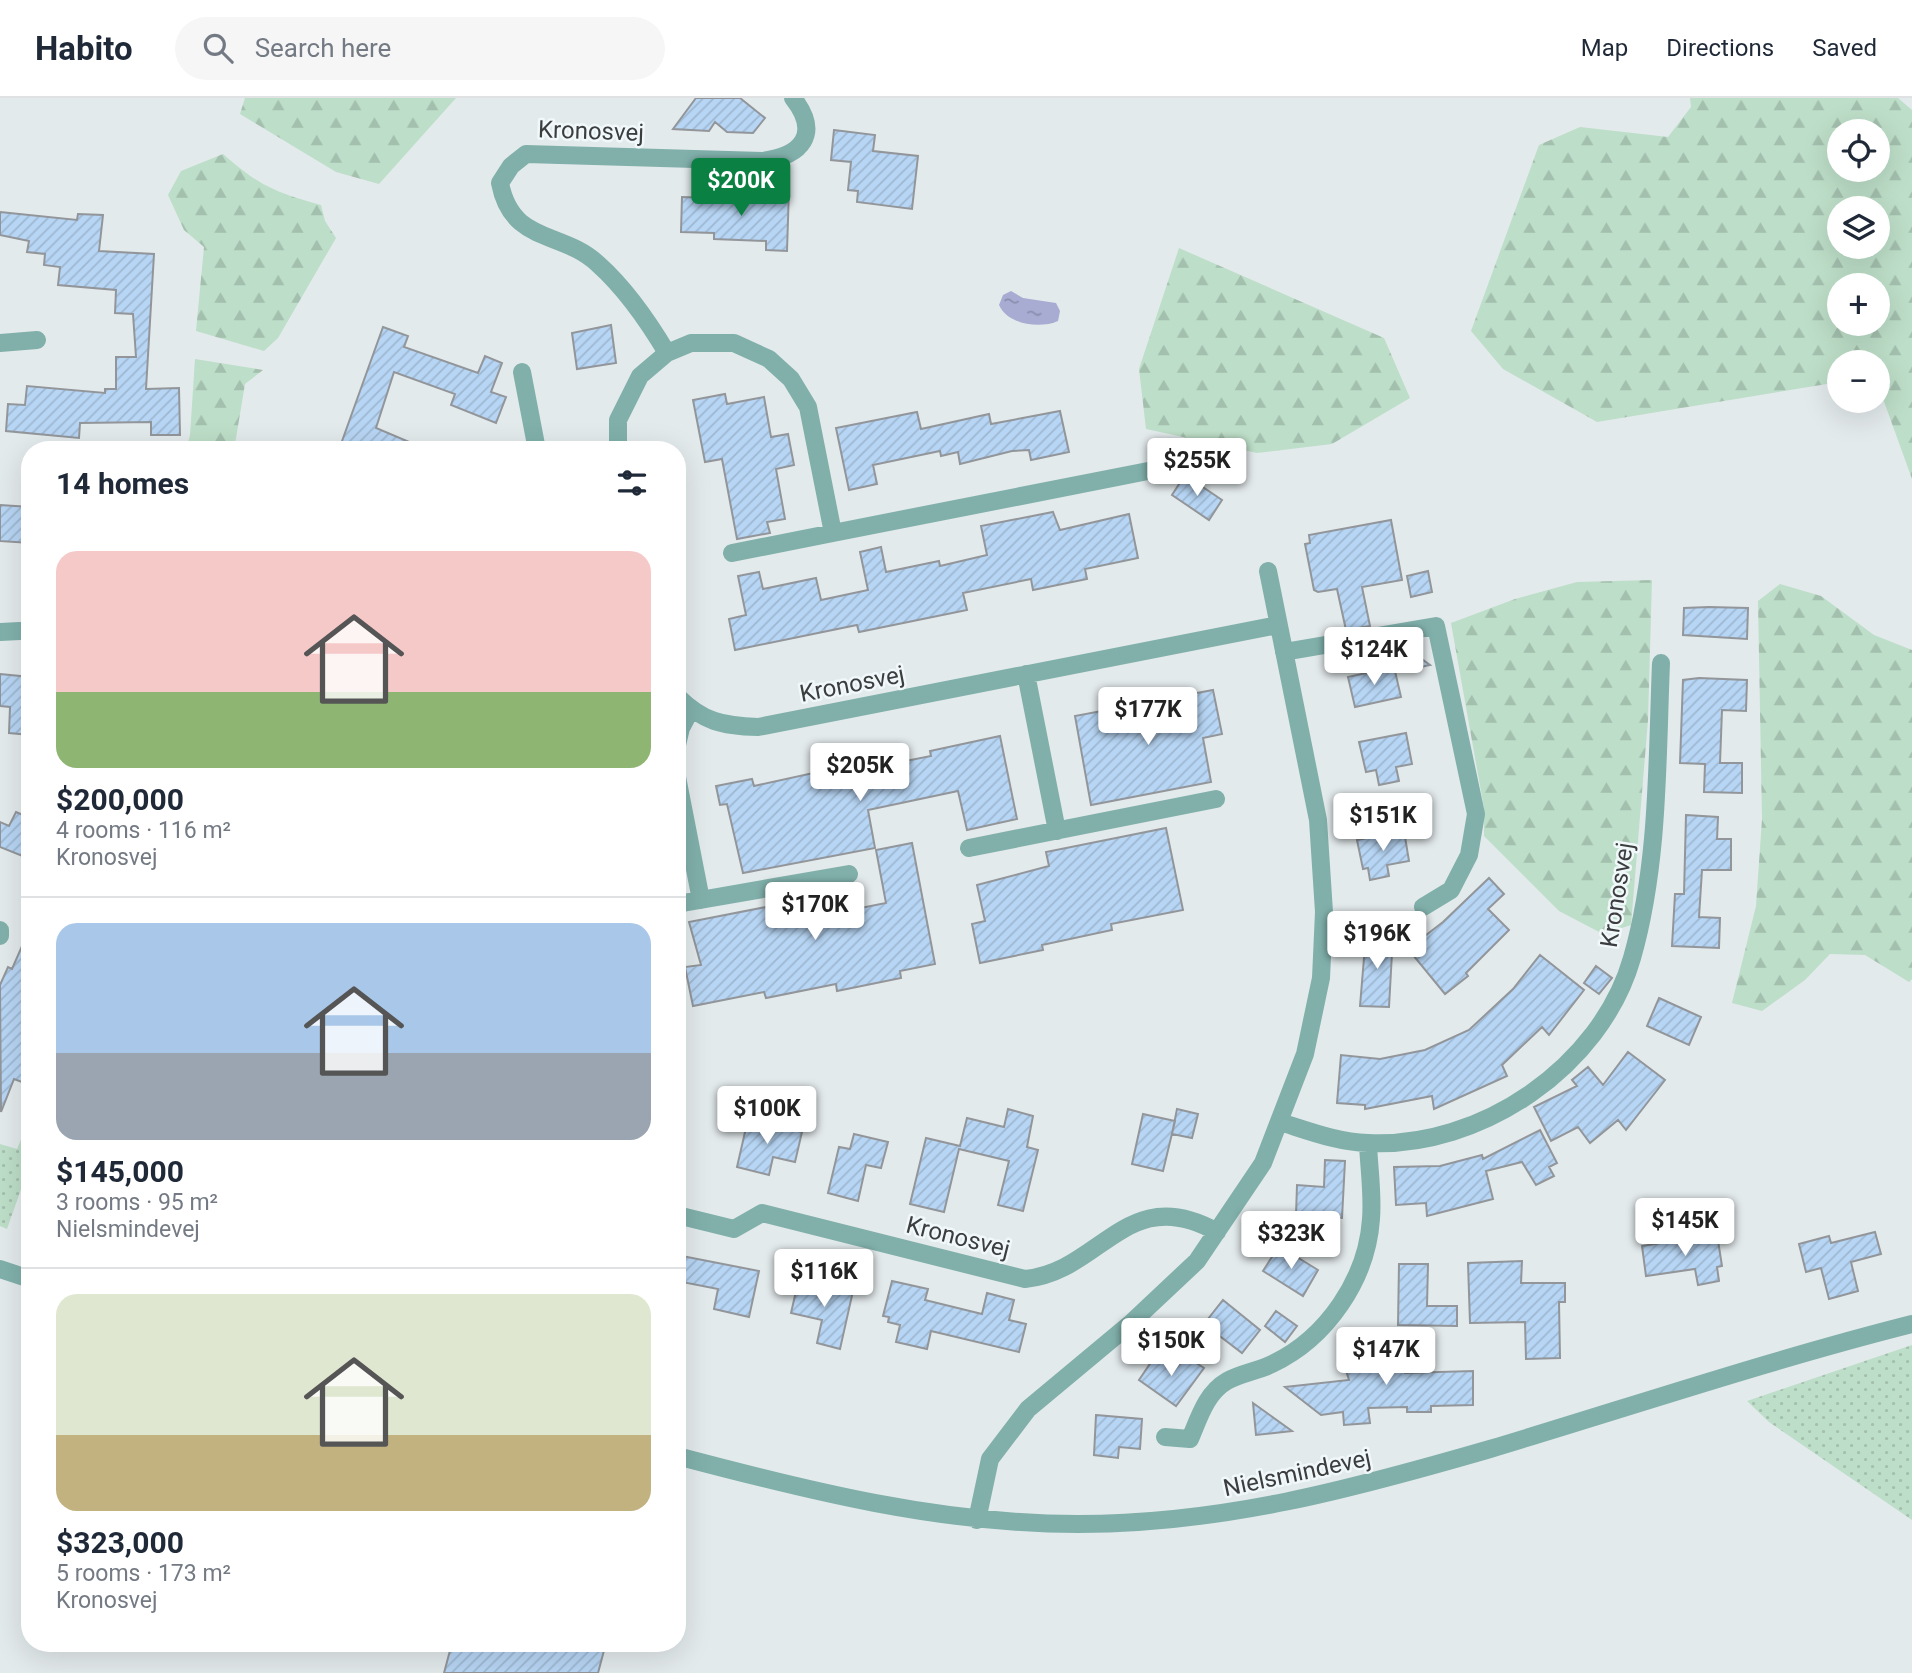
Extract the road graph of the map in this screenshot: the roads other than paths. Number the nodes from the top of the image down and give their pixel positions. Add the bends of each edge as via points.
1 (793, 98) edge
2 (37, 340) dead end
3 (0, 343) edge
4 (667, 353) junction
5 (522, 372) dead end
6 (535, 441) edge
7 (618, 441) edge
8 (1147, 471) dead end
9 (833, 533) junction
10 (732, 553) dead end
11 (1268, 571) dead end
12 (1278, 625) junction
13 (20, 631) dead end
14 (0, 632) edge
15 (1284, 652) junction
16 (1661, 663) dead end
17 (1026, 674) junction
18 (686, 704) edge
19 (691, 709) junction
20 (686, 718) edge
21 (1216, 799) dead end
22 (686, 823) edge
23 (1057, 831) junction
24 (969, 848) dead end
25 (849, 874) dead end
26 (701, 900) junction
27 (686, 902) edge
28 (1423, 907) dead end
29 (0, 930) edge
30 (0, 936) edge
31 (1280, 1122) junction
32 (1368, 1144) junction
33 (686, 1217) edge
34 (1217, 1232) junction
35 (0, 1269) edge
36 (21, 1276) edge
37 (1912, 1325) edge
38 (1165, 1437) dead end
39 (686, 1458) edge
40 (977, 1520) junction

1 - 4 street, Kronosvej via 804,114 806,131 788,158 762,162 526,154 510,166 500,183 504,204 518,222 597,262 647,319
2 - 3 street
4 - 7 street via 640,376 618,420
4 - 9 street via 691,343 734,343 769,359 791,379 808,407
5 - 6 street
8 - 9 street
9 - 10 street
11 - 12 street
12 - 15 street
12 - 17 street, Kronosvej
13 - 14 street
15 - 28 street via 1436,626 1476,814 1469,855 1451,890
15 - 31 street via 1318,820 1324,912 1321,978 1305,1054
16 - 32 street, Kronosvej via 1646,899 1631,961 1616,996 1569,1062 1504,1111 1460,1130
17 - 19 street, Kronosvej via 758,727 723,726
17 - 23 street
18 - 19 street, Kronosvej
19 - 20 street
21 - 23 street
22 - 26 street
23 - 24 street
25 - 26 street
26 - 27 street
29 - 30 street
31 - 32 street, Kronosvej
31 - 34 street via 1263,1163
32 - 38 street via 1371,1219 1364,1255 1350,1289 1330,1319 1304,1344 1273,1363 1226,1381 1210,1395 1190,1439
33 - 34 street, Kronosvej via 734,1229 762,1213 1025,1279 1045,1277 1151,1217 1197,1221
34 - 40 street via 1197,1261 1130,1324 1028,1409 990,1459
35 - 36 street
37 - 40 street, Nielsmindevej via 1290,1504 1159,1520 1079,1524
39 - 40 street, Nielsmindevej via 897,1509

